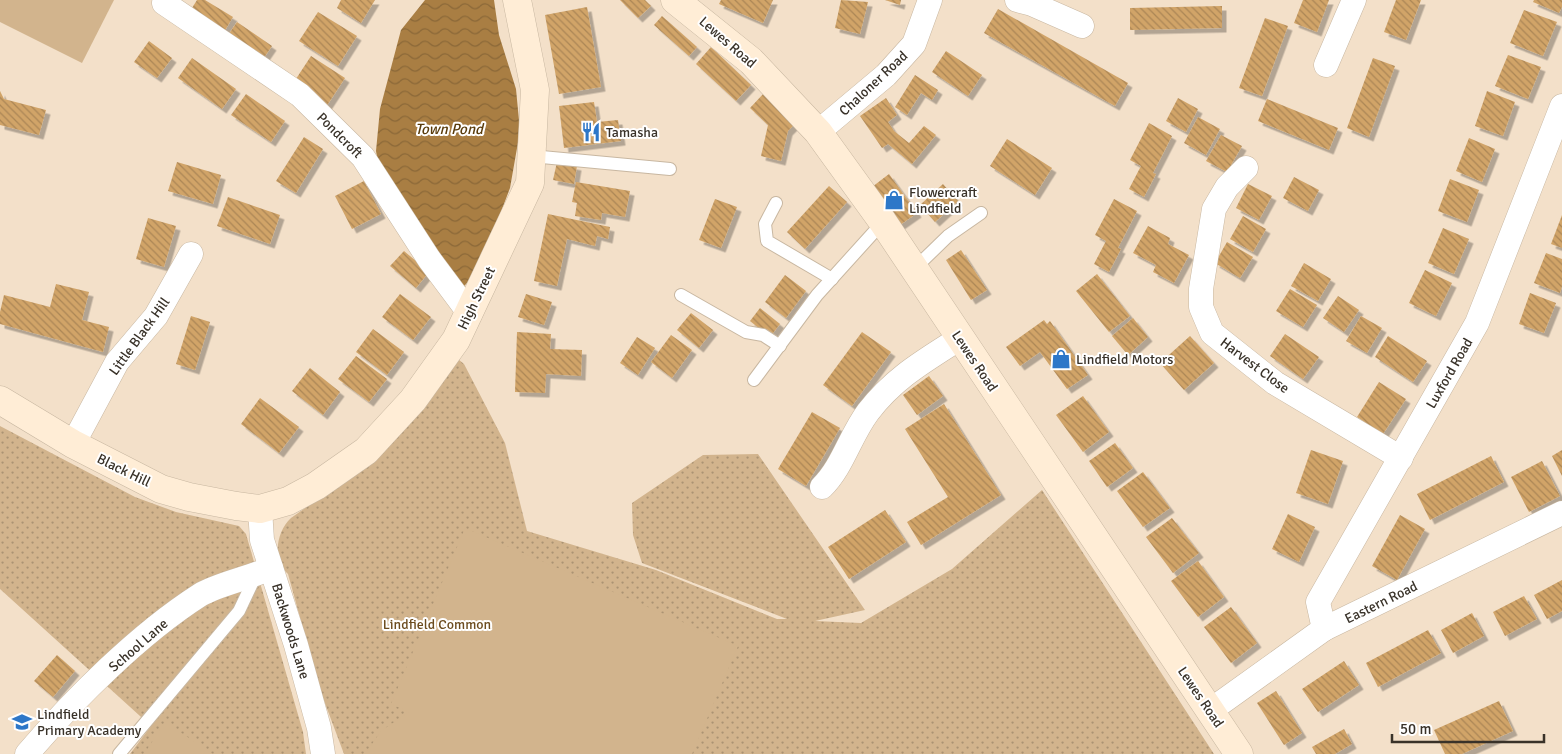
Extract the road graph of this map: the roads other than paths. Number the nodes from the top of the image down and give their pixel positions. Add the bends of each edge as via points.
1 (517, 0) edge
2 (674, 0) edge
3 (930, 0) edge
4 (1017, 0) edge
5 (1354, 0) edge
6 (164, 3) dead end
7 (1082, 26) dead end
8 (1326, 65) dead end
9 (1562, 106) edge
10 (818, 132) junction
11 (531, 156) junction
12 (1246, 168) dead end
13 (670, 169) dead end
14 (776, 203) dead end
15 (980, 213) dead end
16 (883, 222) junction
17 (191, 254) dead end
18 (914, 270) junction
19 (832, 279) junction
20 (681, 295) dead end
21 (470, 314) junction
22 (960, 338) junction
23 (780, 346) junction
24 (754, 380) dead end
25 (0, 400) edge
26 (73, 444) junction
27 (1400, 458) junction
28 (833, 484) dead end
29 (260, 509) junction
30 (1562, 513) edge
31 (264, 572) junction
32 (1324, 629) junction
33 (1211, 710) junction
34 (27, 754) edge
35 (119, 754) edge
36 (323, 754) edge
37 (1239, 754) edge

1 - 11 main road, High Street via 535,90
2 - 10 main road, Lewes Road via 751,61
3 - 10 street, Chaloner Road via 914,44 886,75
4 - 7 street
5 - 8 street
6 - 21 street, Pondcroft via 300,95 363,157 429,259
9 - 27 street, Luxford Road via 1477,323
10 - 16 main road, Lewes Road
11 - 13 lane
11 - 21 main road, High Street via 530,184
12 - 27 street, Harvest Close via 1227,187 1214,210 1201,289 1201,307 1212,333 1275,383
14 - 19 lane via 765,224 767,241
15 - 18 lane via 948,236
16 - 18 main road, Lewes Road
16 - 19 lane
17 - 26 street, Little Black Hill via 156,316 117,362
18 - 22 main road, Lewes Road
19 - 23 lane
20 - 23 lane via 746,332 764,336
21 - 29 main road, High Street via 435,372 366,451 316,486 288,501
22 - 28 street via 902,375 867,413
22 - 33 main road, Lewes Road
23 - 24 lane
25 - 26 main road, Black Hill
26 - 29 main road, Black Hill via 161,489
27 - 32 street, Luxford Road via 1318,602
29 - 31 street, Backwoods Lane
30 - 32 street, Eastern Road
31 - 34 street, School Lane via 202,594 140,640
31 - 35 lane via 239,611
31 - 36 street, Backwoods Lane via 277,580 314,709
32 - 33 street, Eastern Road
33 - 37 main road, Lewes Road

